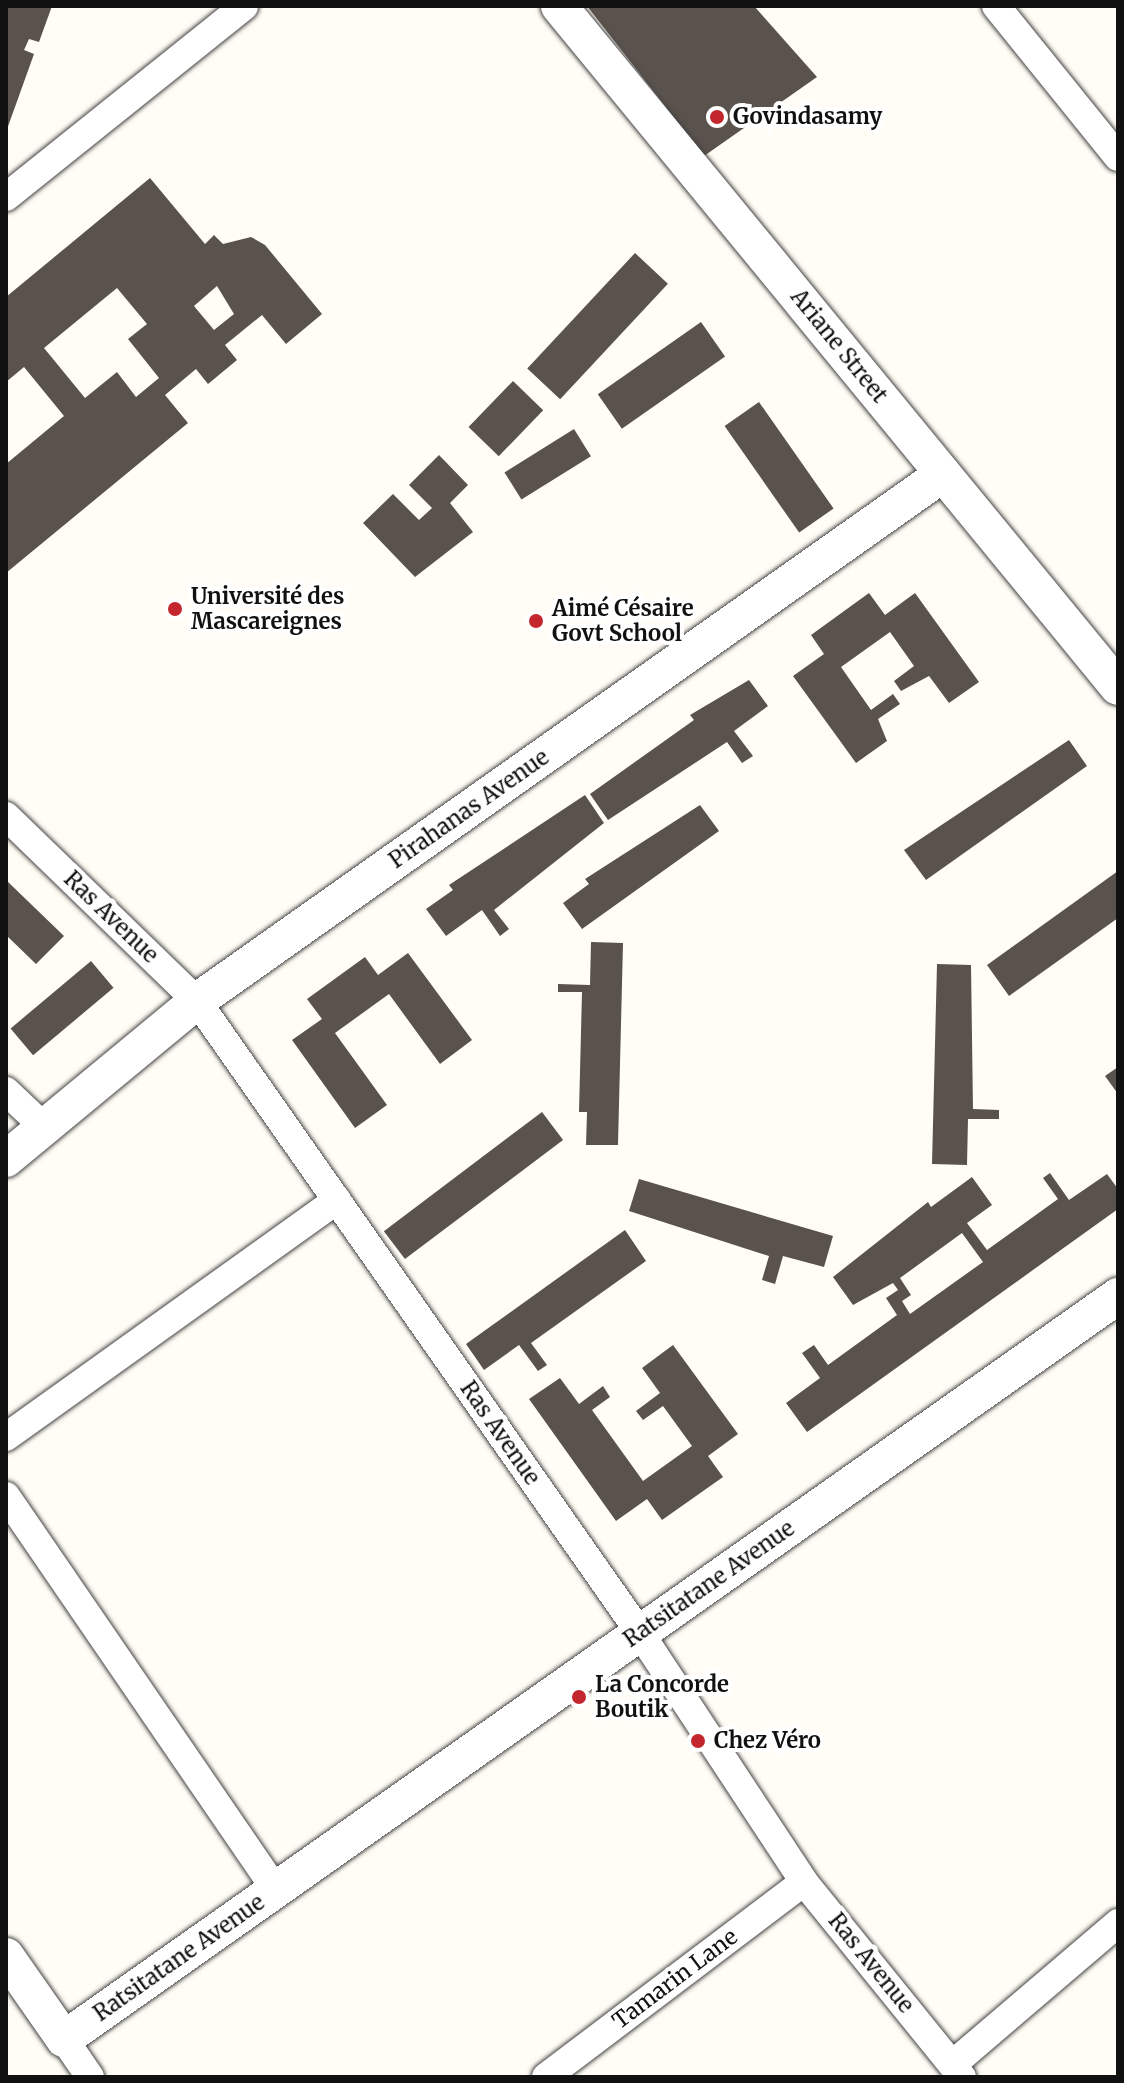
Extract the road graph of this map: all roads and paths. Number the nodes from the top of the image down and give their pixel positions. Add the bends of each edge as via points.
1 (244, 6) edge
2 (559, 6) edge
3 (996, 6) edge
4 (1118, 157) edge
5 (6, 197) edge
6 (943, 474) junction
7 (1118, 687) edge
8 (6, 816) edge
9 (197, 1001) junction
10 (6, 1091) edge
11 (44, 1127) junction
12 (6, 1159) edge
13 (337, 1200) junction
14 (1118, 1296) edge
15 (6, 1437) edge
16 (6, 1496) edge
17 (640, 1633) junction
18 (804, 1882) junction
19 (276, 1890) junction
20 (1118, 1923) edge
21 (6, 1956) edge
22 (64, 2039) junction
23 (957, 2071) edge
24 (90, 2077) edge
25 (546, 2077) edge

1 - 5 street
2 - 6 street, Ariane Street
3 - 4 street
6 - 7 street, Ariane Street
6 - 9 street, Pirahanas Avenue
8 - 9 street, Ras Avenue
9 - 11 street, Pirahanas Avenue
9 - 13 street, Ras Avenue
10 - 11 street
11 - 12 street, Pirahanas Avenue
13 - 15 street
13 - 17 street, Ras Avenue
14 - 17 street, Ratsitatane Avenue
16 - 19 street
17 - 18 street, Ras Avenue
17 - 19 street, Ratsitatane Avenue
18 - 23 street, Ras Avenue
18 - 25 street, Tamarin Lane
19 - 22 street, Ratsitatane Avenue
20 - 23 street
21 - 22 street
22 - 24 street

